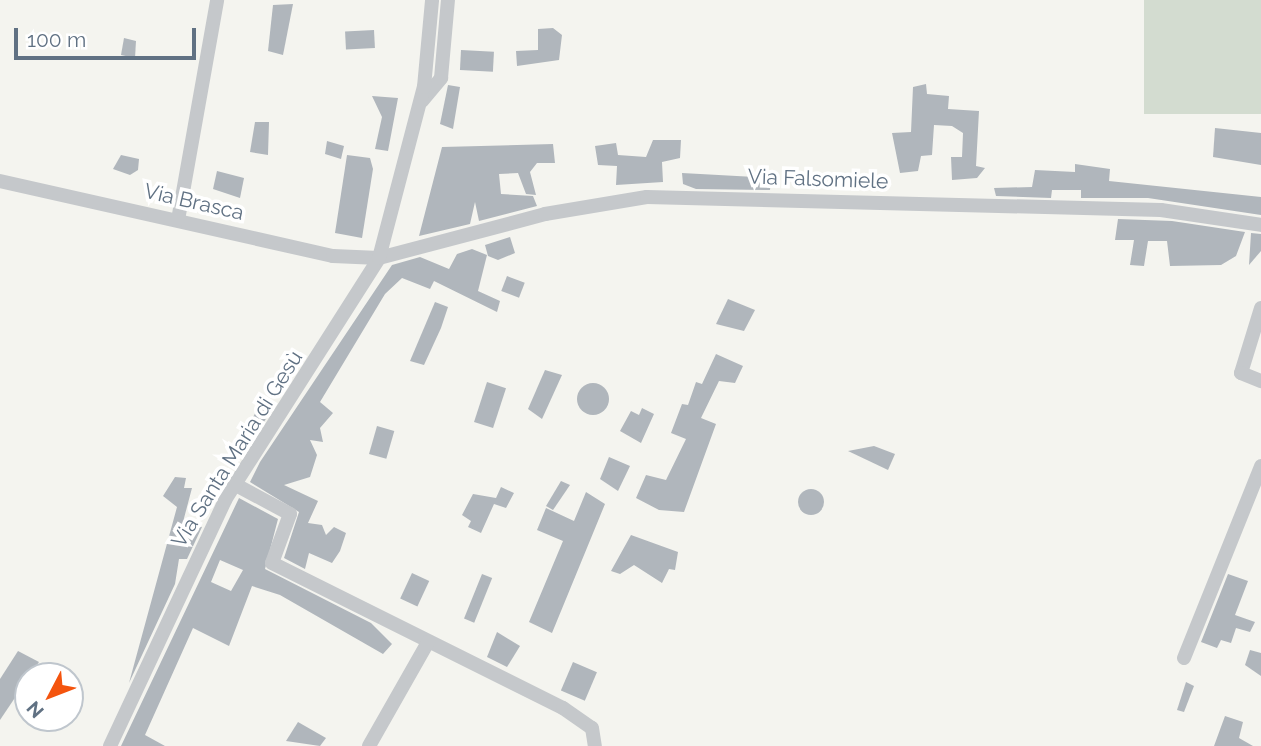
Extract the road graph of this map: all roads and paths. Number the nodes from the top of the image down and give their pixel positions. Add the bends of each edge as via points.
1 (217, 0) edge
2 (432, 0) edge
3 (448, 0) edge
4 (421, 102) junction
5 (0, 181) edge
6 (178, 220) junction
7 (1261, 225) edge
8 (379, 258) junction
9 (1261, 308) edge
10 (1261, 381) edge
11 (1261, 466) edge
12 (236, 485) junction
13 (428, 642) junction
14 (1184, 658) dead end
15 (110, 746) edge
16 (369, 746) edge
17 (595, 746) edge

1 - 6 street
2 - 4 street
3 - 4 street via 442,78
4 - 8 street, Via Santa Maria di Gesù
5 - 6 street, Via Brasca
6 - 8 street, Via Brasca via 333,256
7 - 8 street, Via Falsomiele via 1161,210 647,197 545,214
8 - 12 street, Via Santa Maria di Gesù
9 - 10 street via 1241,373
11 - 14 street
12 - 13 street via 290,514 272,563
12 - 15 street, Via Santa Maria di Gesù via 186,573 139,694
13 - 16 street
13 - 17 street via 563,708 592,728

